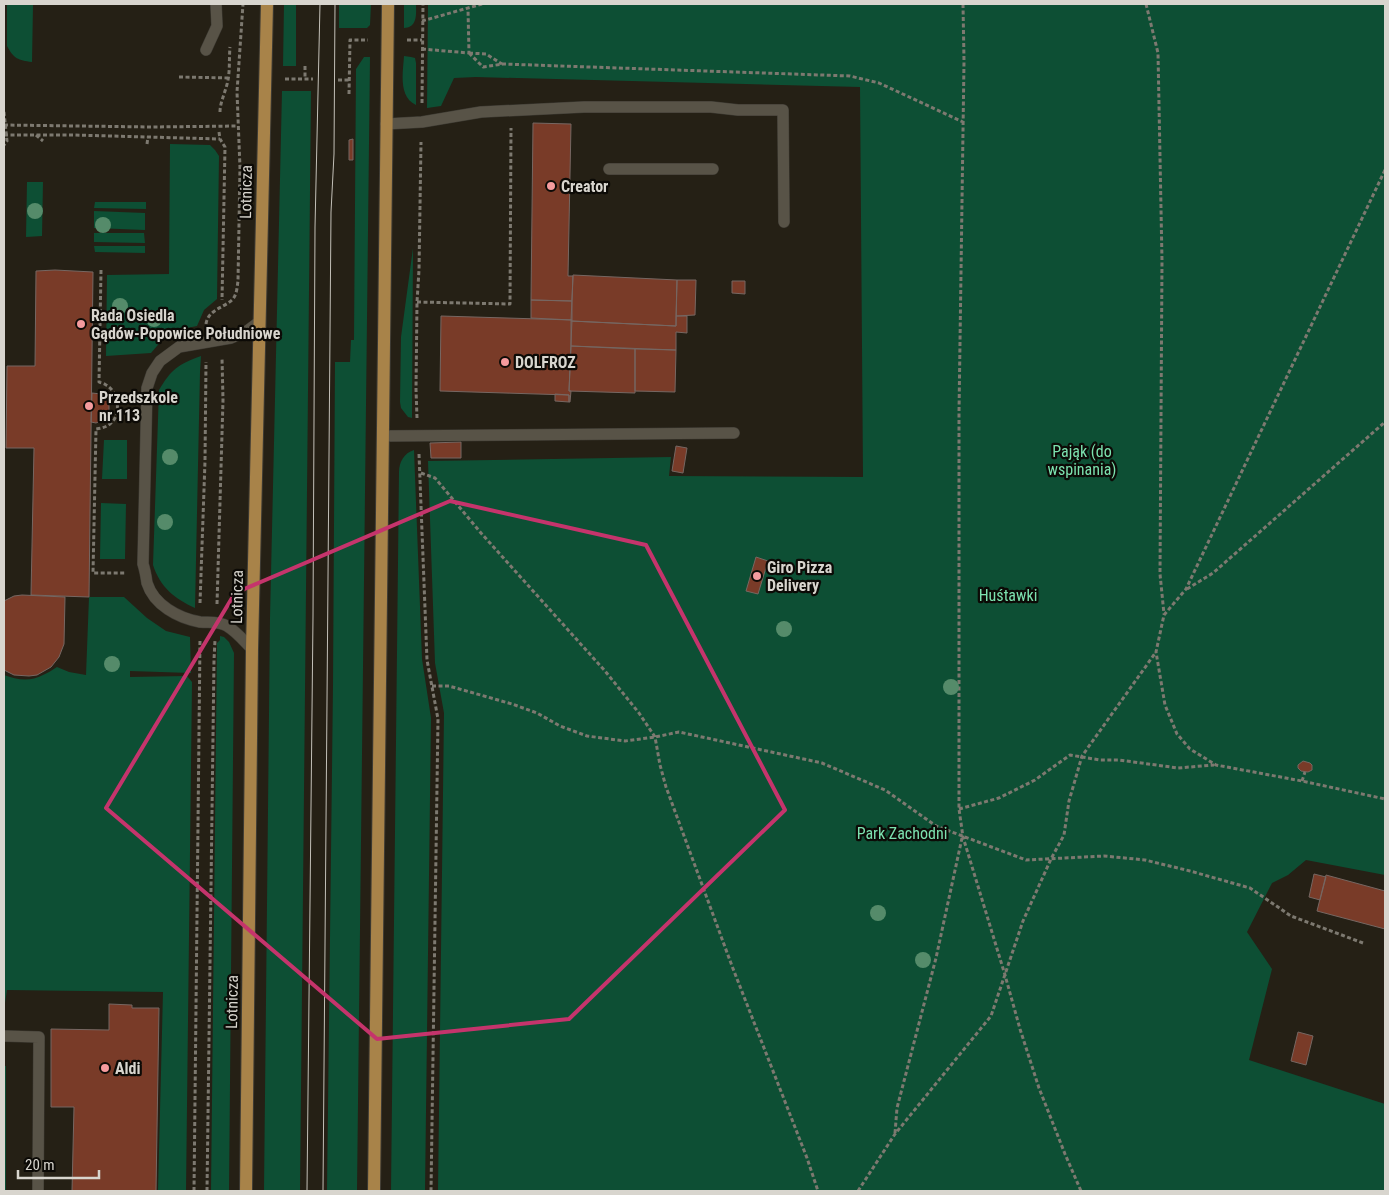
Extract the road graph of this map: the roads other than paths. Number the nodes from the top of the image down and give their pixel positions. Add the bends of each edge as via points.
1 (216, 4) edge
2 (267, 4) edge
3 (388, 4) edge
4 (206, 50) dead end
5 (386, 124) junction
6 (609, 169) dead end
7 (713, 169) dead end
8 (784, 222) dead end
9 (259, 322) junction
10 (734, 433) dead end
11 (383, 436) junction
12 (252, 649) junction
13 (4, 1036) edge
14 (38, 1191) edge
15 (246, 1191) edge
16 (374, 1191) edge

1 - 4 lane via 217,26
2 - 9 main road, Lotnicza
3 - 5 main road
5 - 8 lane via 511,110 610,107 783,110
5 - 11 main road
6 - 7 lane
9 - 12 main road, Lotnicza
9 - 12 lane via 231,338 179,347 160,361 152,373 147,388 143,564 148,584 166,609 200,622 226,625
10 - 11 lane
11 - 16 main road
12 - 15 main road, Lotnicza
13 - 14 lane via 39,1037

